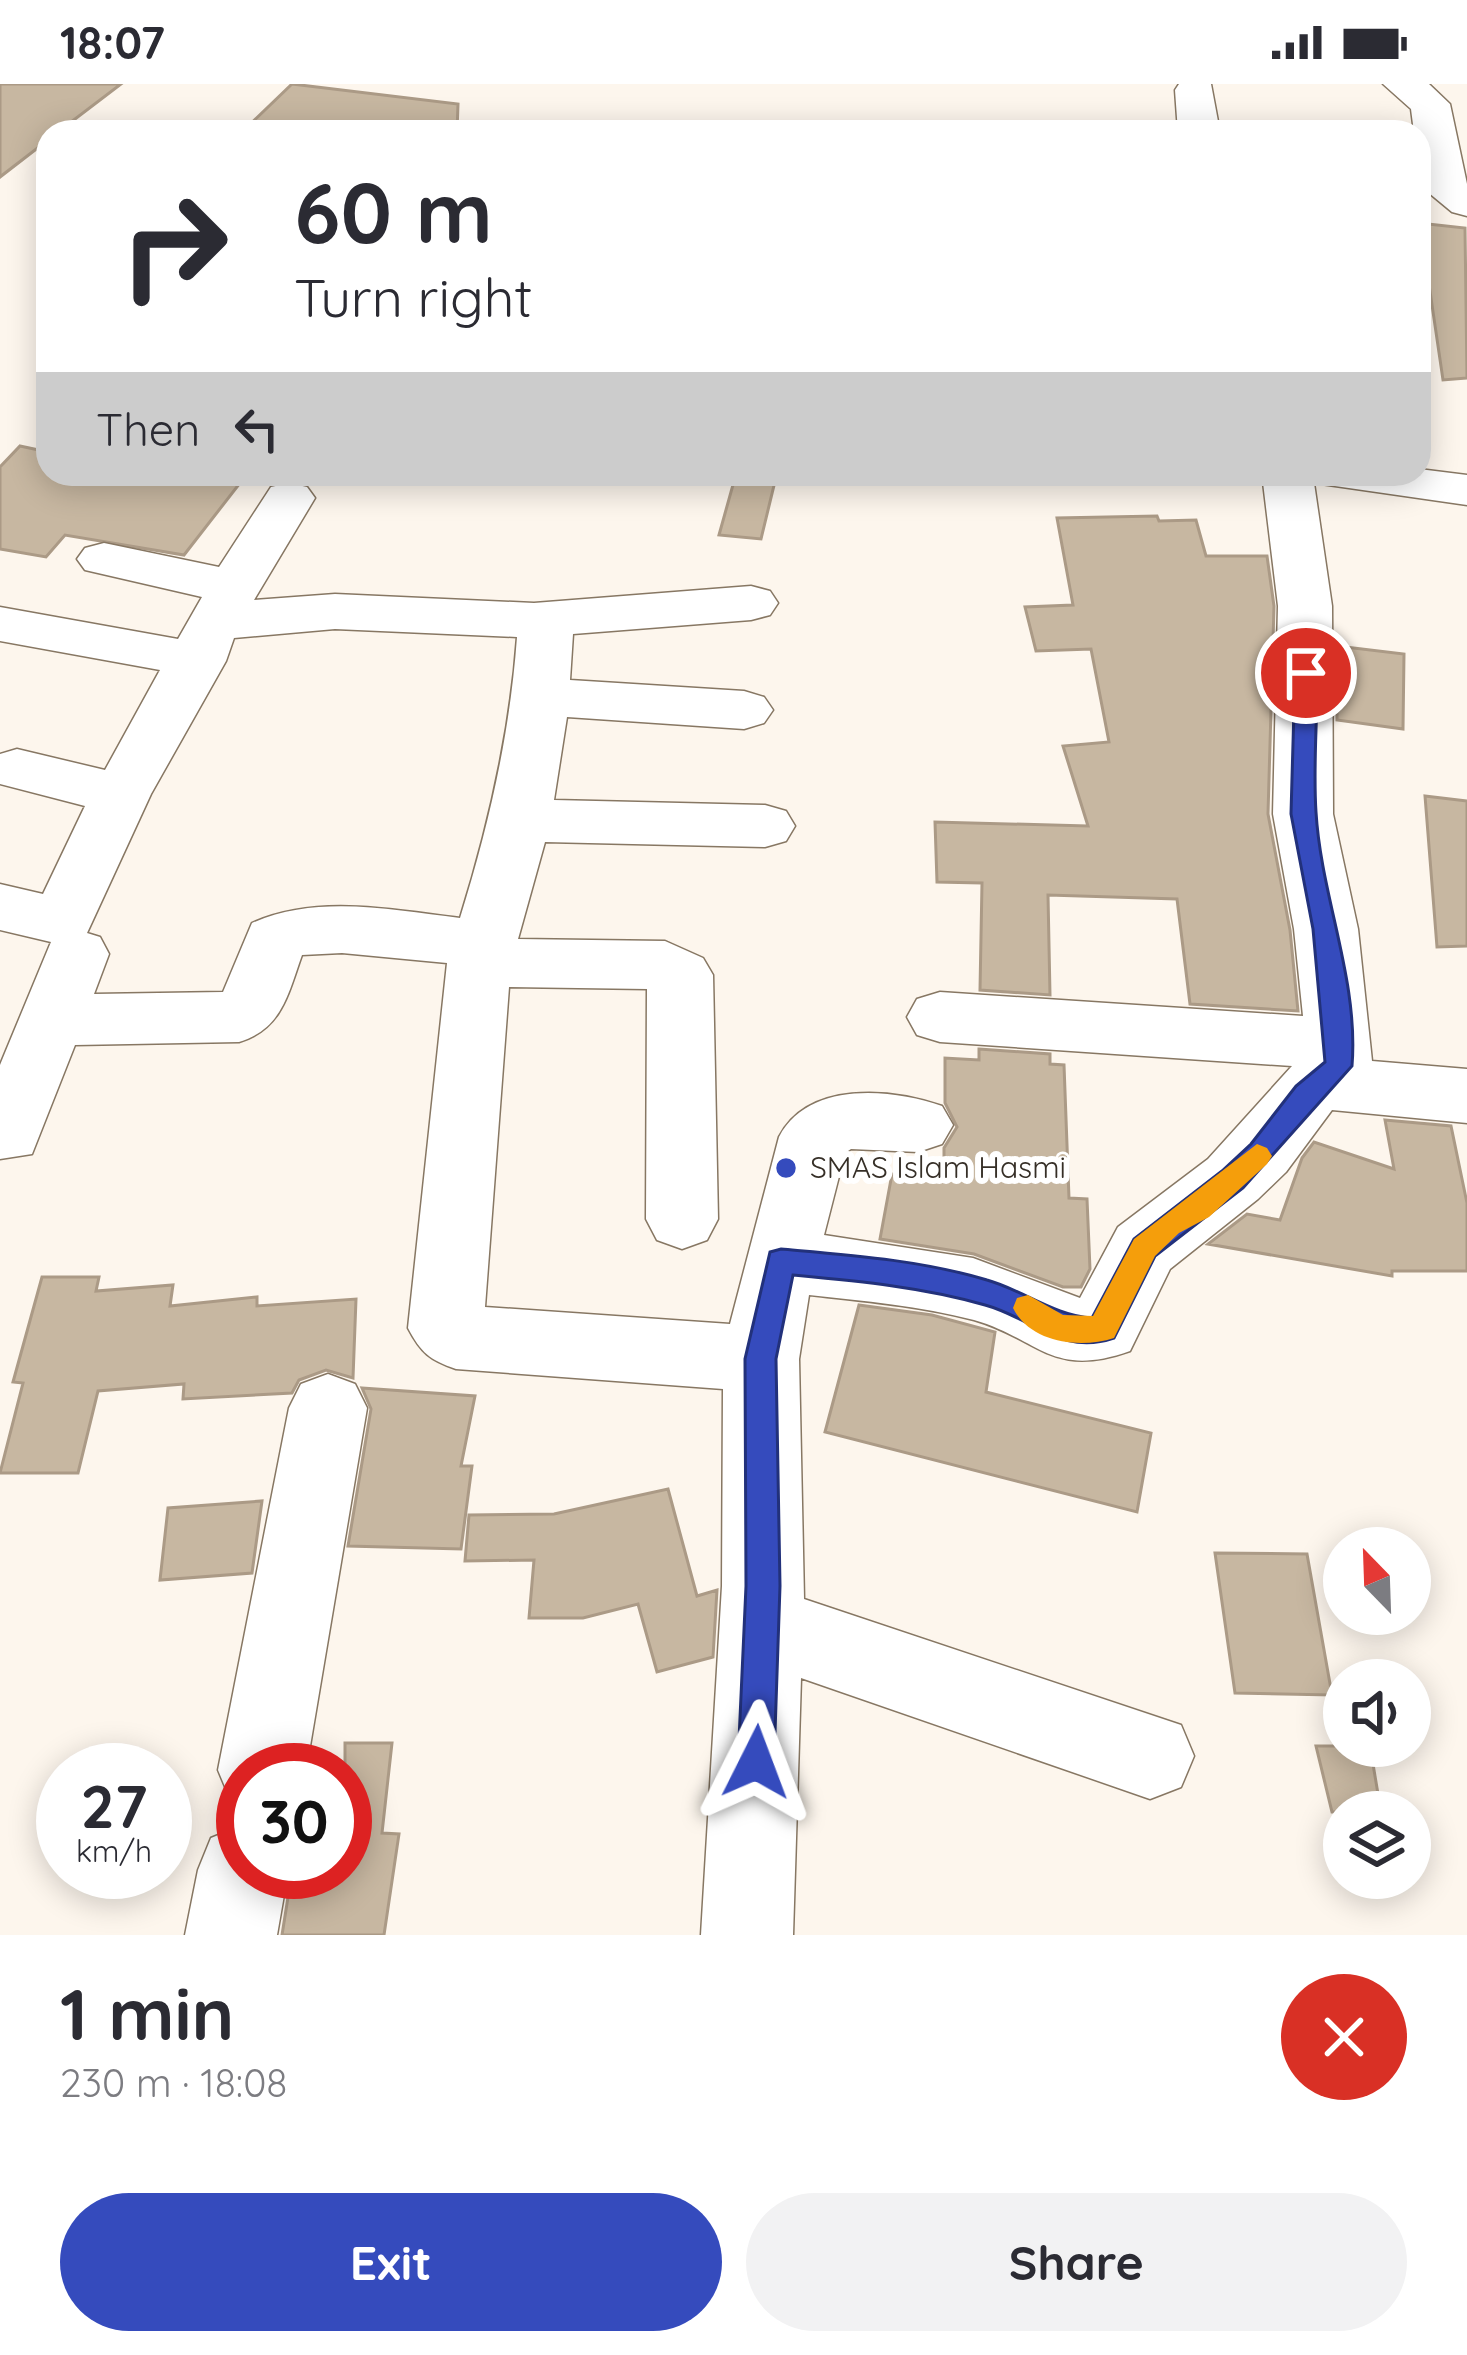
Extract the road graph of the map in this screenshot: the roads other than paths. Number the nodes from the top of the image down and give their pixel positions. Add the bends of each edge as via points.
1 (1403, 84) edge
2 (1195, 90) dead end
3 (1198, 120) edge
4 (1467, 203) edge
5 (1289, 486) edge
6 (1431, 486) edge
7 (1467, 490) edge
8 (289, 498) dead end
9 (104, 559) dead end
10 (751, 603) dead end
11 (534, 620) junction
12 (0, 624) edge
13 (207, 640) junction
14 (0, 650) edge
15 (541, 698) junction
16 (745, 710) dead end
17 (17, 769) dead end
18 (121, 794) junction
19 (520, 820) junction
20 (765, 826) dead end
21 (0, 907) edge
22 (77, 954) dead end
23 (481, 954) junction
24 (940, 1017) dead end
25 (52, 1020) junction
26 (1332, 1063) junction
27 (1467, 1096) edge
28 (918, 1125) dead end
29 (7, 1134) dead end
30 (682, 1220) dead end
31 (781, 1261) junction
32 (761, 1359) junction
33 (328, 1408) dead end
34 (762, 1625) junction
35 (267, 1743) edge
36 (1150, 1756) dead end
37 (238, 1899) edge
38 (231, 1935) edge
39 (748, 1935) edge

1 - 4 street via 1430,104 1444,188
2 - 3 street
5 - 26 street via 1305,607 1303,814 1326,929
6 - 7 street
8 - 13 street
9 - 13 street
10 - 11 street
11 - 13 street via 284,613
11 - 15 street via 545,632
12 - 13 street via 95,638
13 - 14 street
13 - 18 street
15 - 16 street
15 - 19 street
17 - 18 street
18 - 21 street via 62,922
19 - 20 street
19 - 23 street
22 - 25 street
23 - 25 street via 295,929 275,940 239,1017
23 - 30 street via 665,965 680,975
23 - 32 street via 448,1333
24 - 26 street
25 - 29 street
26 - 27 street
26 - 31 street via 1261,1152 1144,1247 1103,1328 1054,1326 984,1292
28 - 31 street via 854,1120 814,1136
31 - 32 street
32 - 34 street
33 - 35 street
34 - 36 street
34 - 39 street
37 - 38 street

